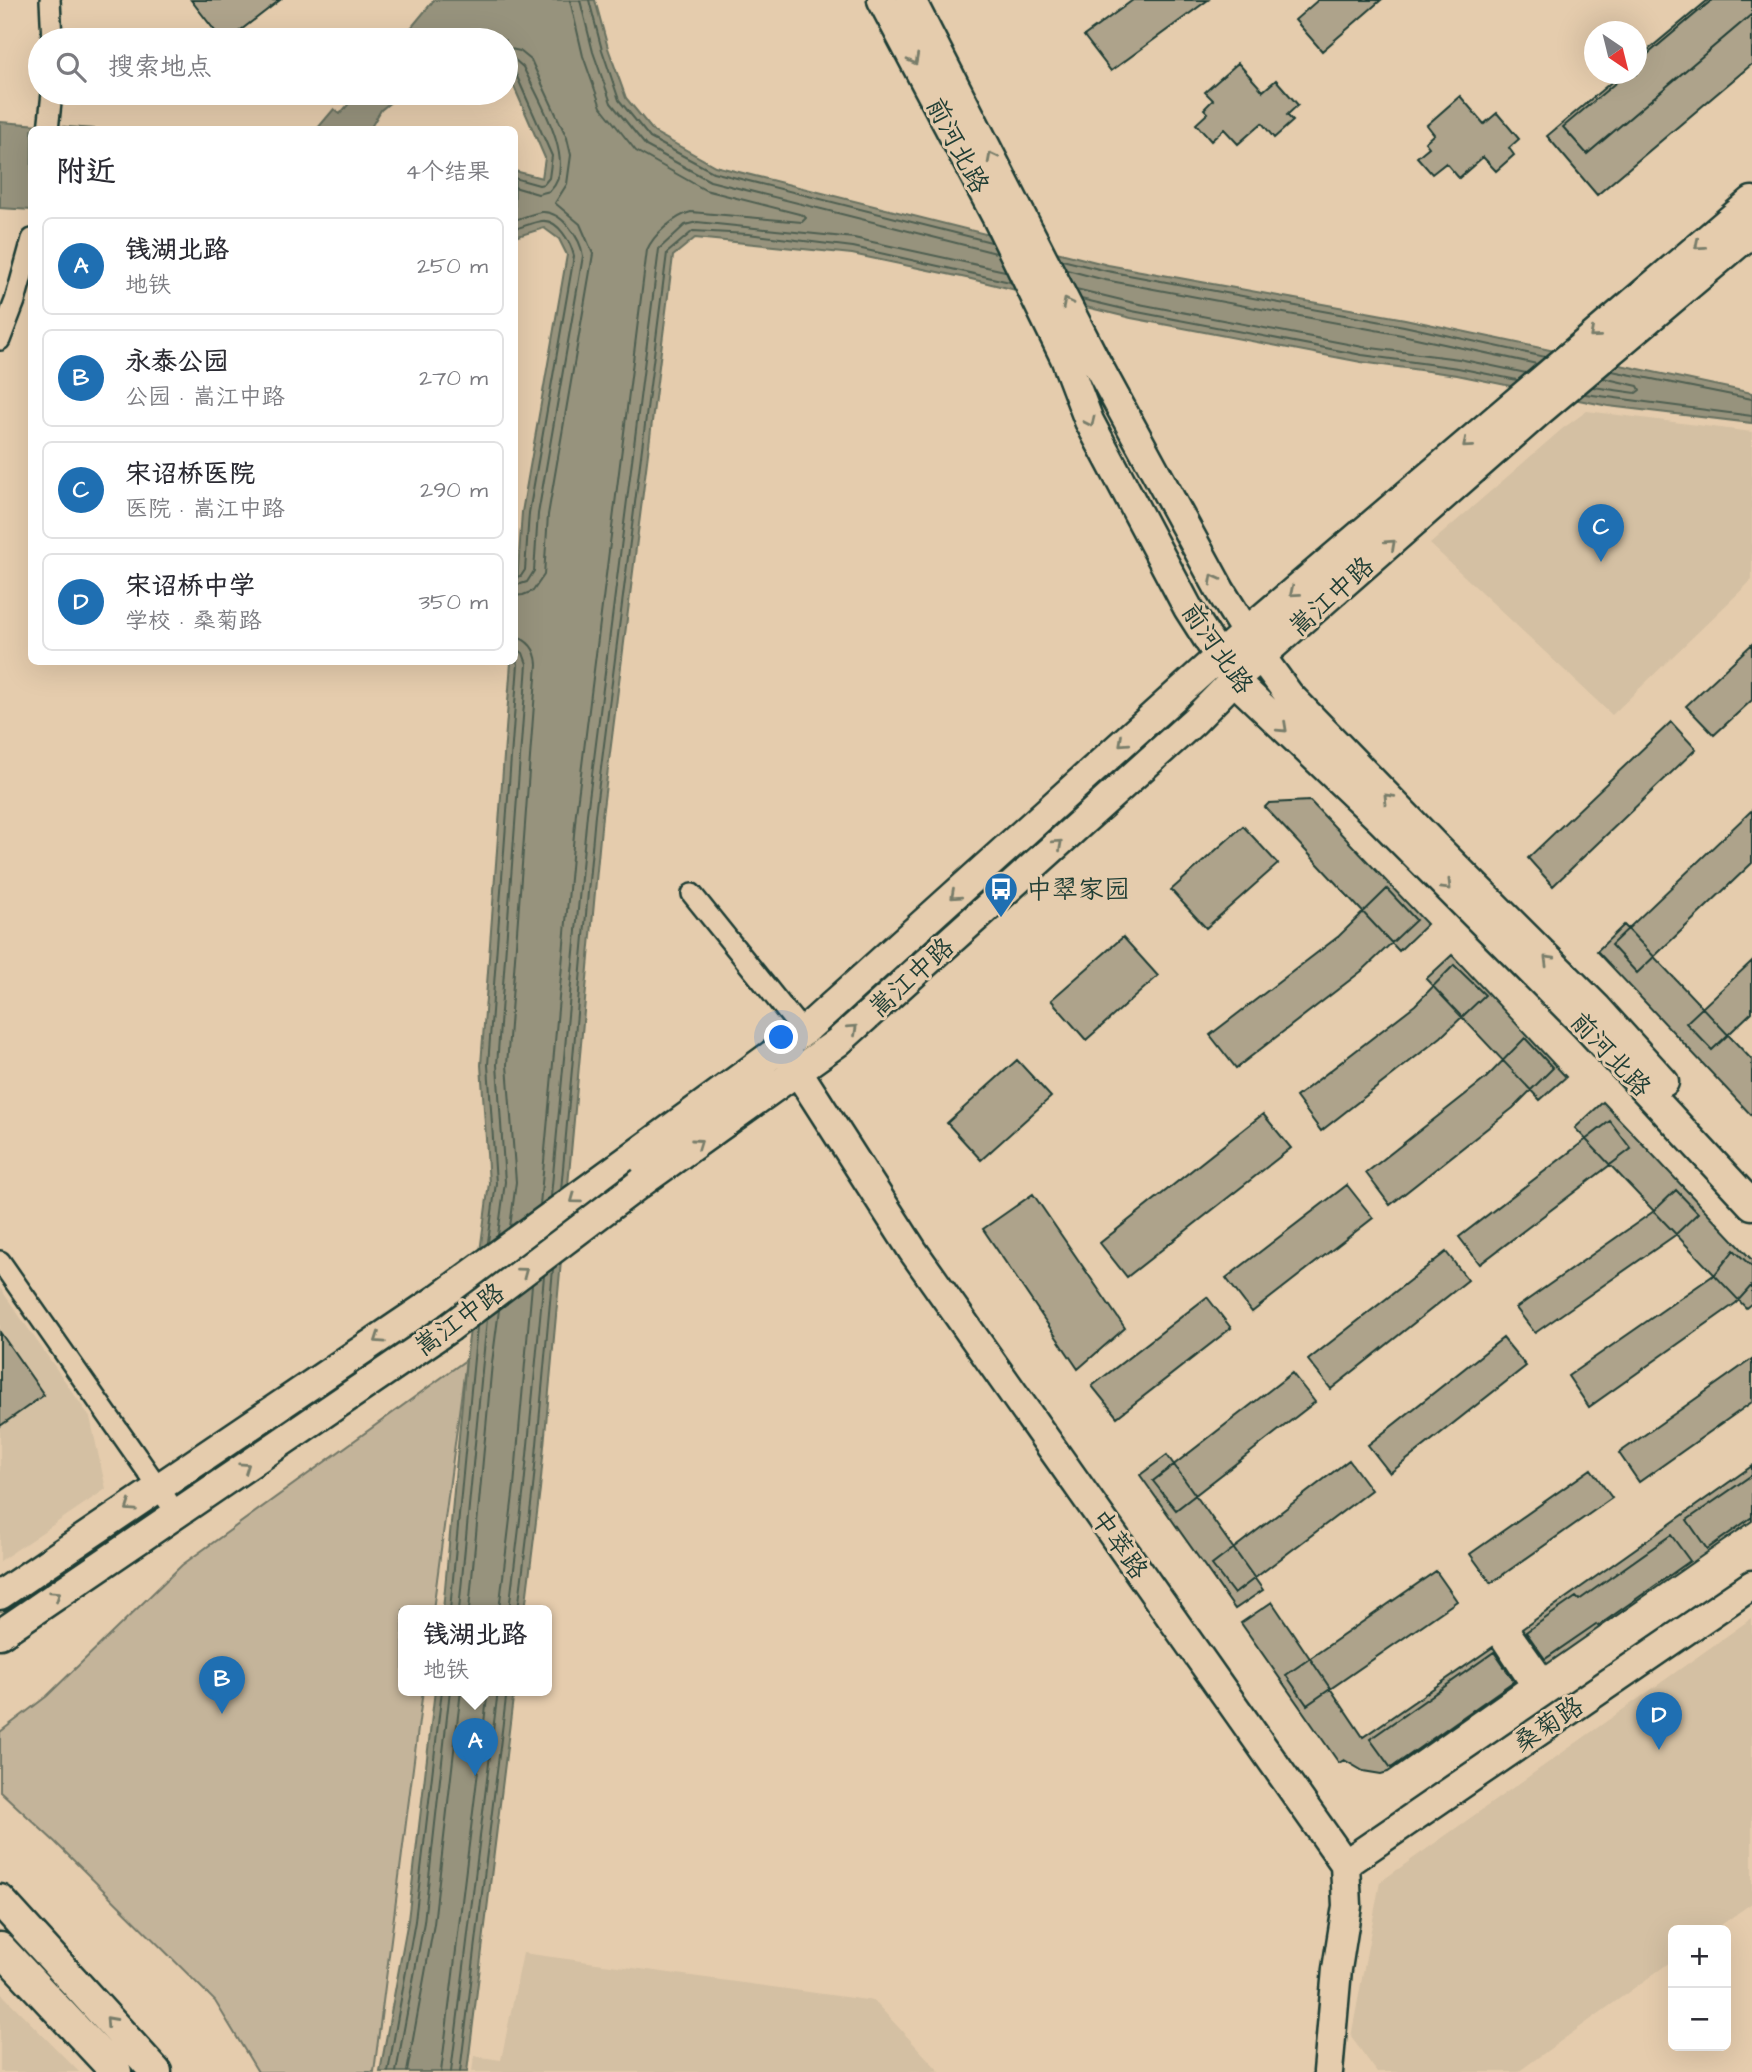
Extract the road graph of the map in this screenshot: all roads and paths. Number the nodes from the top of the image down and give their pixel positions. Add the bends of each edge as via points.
1 (50, 0) edge
2 (882, 0) edge
3 (911, 0) edge
4 (51, 28) edge
5 (1752, 201) edge
6 (1752, 232) edge
7 (28, 254) edge
8 (1652, 301) junction
9 (0, 340) edge
10 (1530, 405) junction
11 (1246, 632) junction
12 (1219, 656) junction
13 (1262, 657) junction
14 (1234, 680) junction
15 (692, 894) dead end
16 (793, 1040) junction
17 (800, 1071) junction
18 (636, 1171) junction
19 (1752, 1178) edge
20 (1752, 1205) edge
21 (0, 1261) edge
22 (158, 1488) junction
23 (177, 1514) junction
24 (1752, 1585) edge
25 (0, 1595) edge
26 (0, 1634) edge
27 (1345, 1864) junction
28 (0, 1900) edge
29 (0, 1948) edge
30 (116, 2072) edge
31 (156, 2072) edge
32 (1328, 2072) edge

1 - 4 street
2 -> 12 main road, 前河北路 via 996,216 1065,358 1089,421 1188,608
11 -> 3 main road, 前河北路 via 1097,364
5 -> 8 main road, 嵩江中路
6 - 8 main road, 嵩江中路
7 - 9 street
8 - 10 main road, 嵩江中路
10 -> 11 main road, 嵩江中路
13 -> 10 main road, 嵩江中路
11 - 12 main road, 嵩江中路
11 - 13 main road, 前河北路
12 - 14 main road, 前河北路
12 -> 16 main road, 嵩江中路
13 - 14 main road, 嵩江中路
19 -> 13 main road, 前河北路 via 1597,1009 1289,695
17 -> 14 main road, 嵩江中路 via 838,1042
14 -> 20 main road, 前河北路 via 1584,1024
15 - 16 street
16 - 17 main road, 中萃路
16 - 18 main road, 嵩江中路
18 -> 17 main road, 嵩江中路
17 - 27 main road, 中萃路 via 913,1251
18 -> 22 main road, 嵩江中路
23 -> 18 main road, 嵩江中路, bridge via 449,1328
21 - 22 street
22 - 23 street
22 -> 25 main road, 嵩江中路
26 -> 23 main road, 嵩江中路
24 - 27 main road, 桑菊路
27 - 32 main road via 1347,1906
31 -> 28 main road
29 - 30 main road

